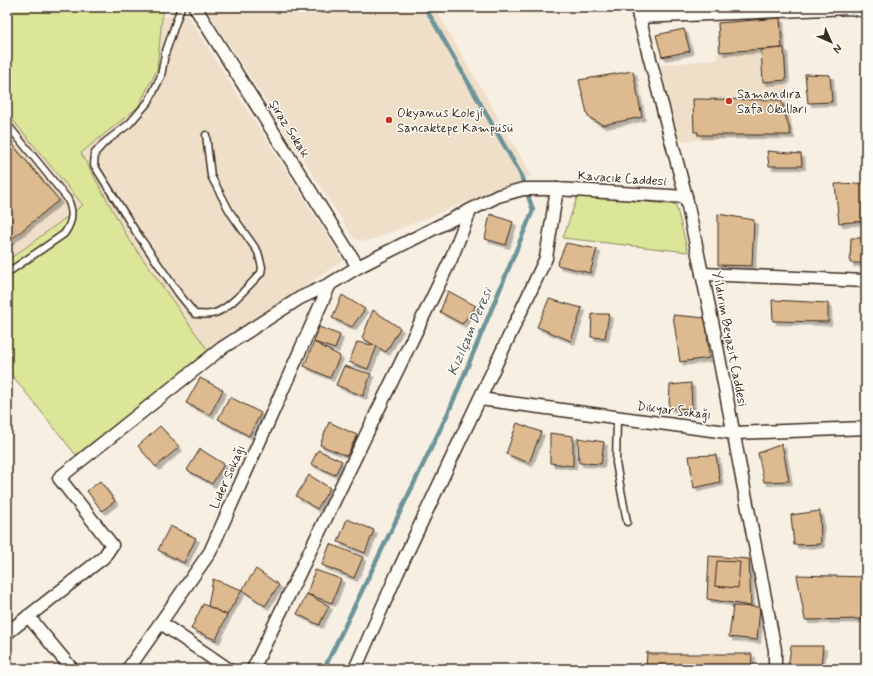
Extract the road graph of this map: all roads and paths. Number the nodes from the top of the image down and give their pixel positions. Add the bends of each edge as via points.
1 (182, 7) edge
2 (196, 7) edge
3 (866, 10) edge
4 (638, 12) edge
5 (7, 124) edge
6 (206, 135) dead end
7 (557, 188) junction
8 (686, 197) junction
9 (470, 211) junction
10 (358, 267) junction
11 (7, 273) edge
12 (702, 274) junction
13 (866, 281) edge
14 (330, 284) junction
15 (480, 399) junction
16 (617, 418) junction
17 (866, 428) edge
18 (734, 433) junction
19 (627, 522) dead end
20 (28, 616) junction
21 (161, 622) junction
22 (7, 633) edge
23 (72, 669) edge
24 (128, 669) edge
25 (228, 669) edge
26 (253, 669) edge
27 (355, 669) edge
28 (775, 669) edge

1 - 6 lane via 164,54 161,76 149,101 129,124 94,153 94,164 136,232 196,314 218,312 236,299 261,273 262,267 258,252 230,212 211,176
2 - 10 street, Şiraz Sokak
3 - 4 street via 850,8
4 - 8 street, Yıldırım Beyazıt Caddesi
5 - 11 lane via 67,198 72,212 72,220 64,234
7 - 8 street, Kavacık Caddesi
7 - 9 street, Kavacık Caddesi via 522,189 498,196
7 - 15 street via 546,258
8 - 12 street, Yıldırım Beyazıt Caddesi
9 - 10 street, Kavacık Caddesi
9 - 26 street via 451,259
10 - 14 street, Kavacık Caddesi
12 - 13 street
12 - 18 street, Yıldırım Beyazıt Caddesi
14 - 20 street, Kavacık Caddesi via 300,298 222,348 59,478 112,546 104,557
14 - 21 street, Lider Sokağı via 210,552
15 - 16 street, Dikyar Sokağı
15 - 27 street via 396,574
16 - 18 street, Dikyar Sokağı
16 - 19 lane via 616,463
17 - 18 street, Dikyar Sokağı
18 - 28 street, Yıldırım Beyazıt Caddesi via 775,650
20 - 22 street
20 - 23 street
21 - 24 street, Lider Sokağı
21 - 25 street

